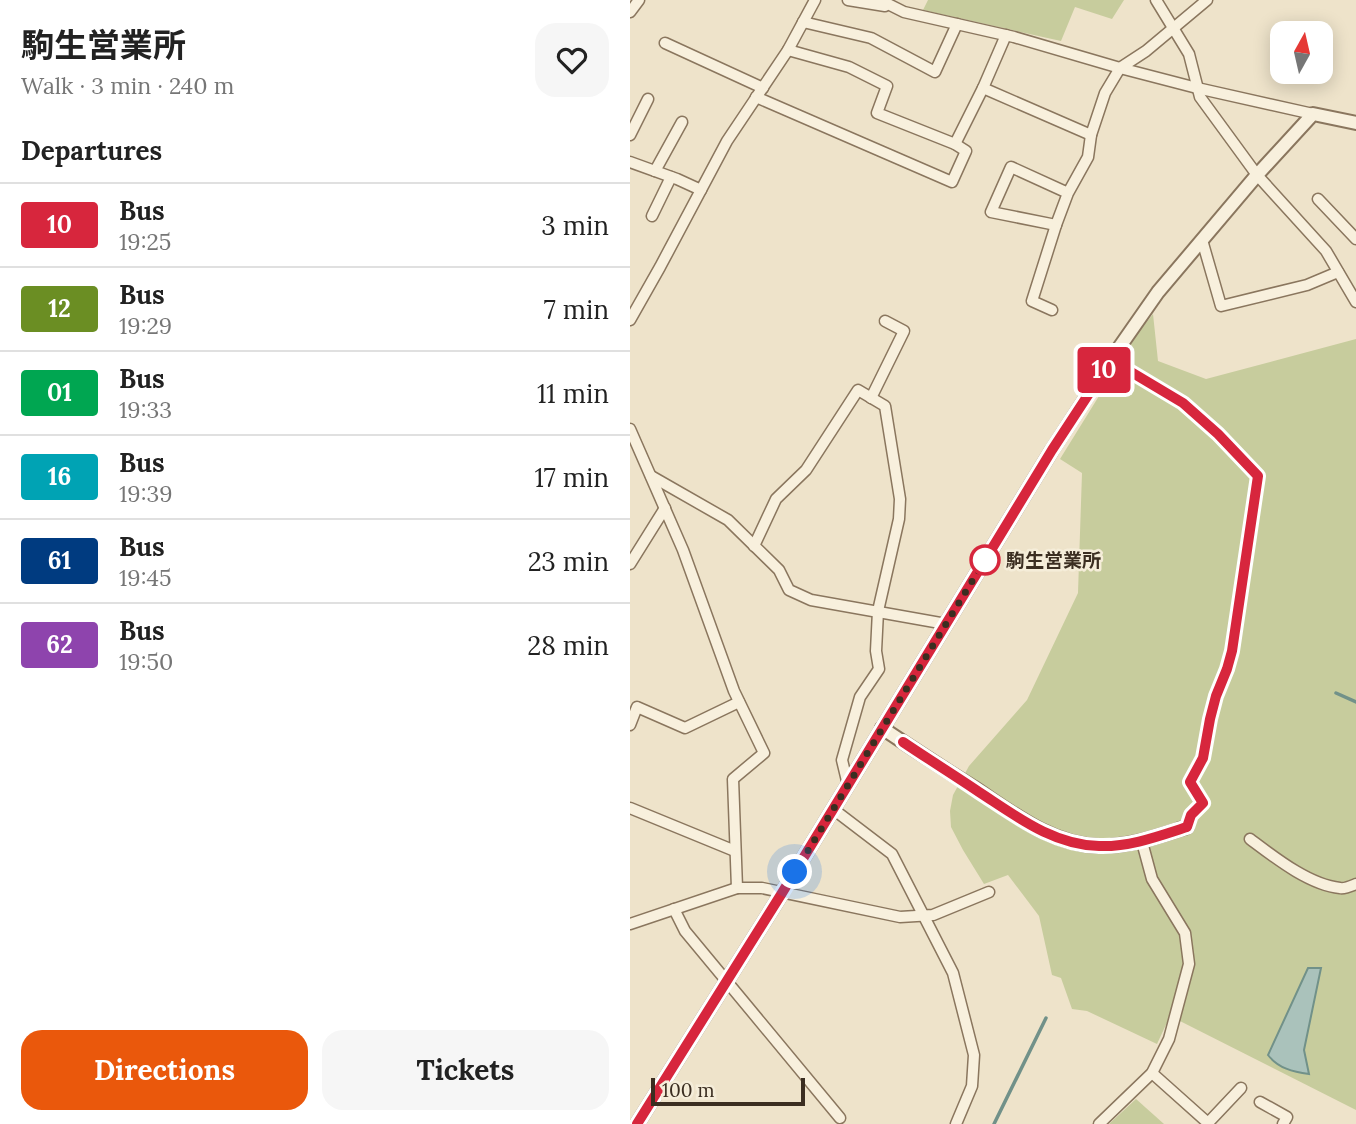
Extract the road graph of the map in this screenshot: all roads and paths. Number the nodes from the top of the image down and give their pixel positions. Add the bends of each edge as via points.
1 (639, 0) edge
2 (815, 0) edge
3 (848, 0) edge
4 (880, 0) edge
5 (1156, 0) edge
6 (1207, 0) edge
7 (893, 7) junction
8 (630, 12) edge
9 (803, 22) junction
10 (957, 24) junction
11 (1174, 27) junction
12 (1006, 35) junction
13 (665, 43) dead end
14 (788, 50) junction
15 (1120, 68) junction
16 (763, 88) junction
17 (983, 88) junction
18 (1197, 88) junction
19 (756, 97) junction
20 (648, 99) dead end
21 (1313, 114) junction
22 (682, 122) dead end
23 (1356, 123) edge
24 (630, 135) edge
25 (1091, 135) junction
26 (955, 144) junction
27 (630, 162) edge
28 (655, 171) junction
29 (1257, 175) junction
30 (671, 177) junction
31 (701, 190) junction
32 (1068, 193) junction
33 (1318, 199) dead end
34 (652, 216) dead end
35 (1056, 225) junction
36 (1356, 239) edge
37 (1202, 240) junction
38 (1338, 272) junction
39 (1356, 302) edge
40 (1052, 310) dead end
41 (630, 320) edge
42 (886, 321) dead end
43 (1111, 360) junction
44 (871, 397) junction
45 (630, 429) edge
46 (630, 455) edge
47 (643, 458) junction
48 (651, 476) junction
49 (1258, 476) dead end
50 (665, 508) junction
51 (754, 546) junction
52 (630, 564) edge
53 (878, 611) junction
54 (946, 624) junction
55 (739, 702) junction
56 (630, 725) edge
57 (882, 728) junction
58 (848, 785) junction
59 (630, 808) edge
60 (833, 809) junction
61 (1187, 827) dead end
62 (1250, 839) dead end
63 (1142, 842) junction
64 (735, 851) junction
65 (1356, 884) edge
66 (737, 888) junction
67 (989, 892) dead end
68 (782, 893) junction
69 (674, 909) junction
70 (924, 915) junction
71 (630, 924) edge
72 (727, 981) junction
73 (1152, 1073) junction
74 (1241, 1088) dead end
75 (1260, 1102) dead end
76 (839, 1118) dead end
77 (637, 1124) edge
78 (956, 1124) edge
79 (1099, 1124) edge
80 (1283, 1124) edge

1 - 8 street
2 - 9 street
3 - 7 street
4 - 7 street
5 - 11 street
6 - 11 street
7 - 10 street
9 - 10 street via 871,38 935,72
9 - 14 street
10 - 12 street
11 - 15 street
11 - 18 street via 1189,54
12 - 15 street
12 - 17 street
13 - 16 street
14 - 16 street
14 - 26 street via 849,67 887,86 877,113
15 - 18 street
15 - 25 street via 1105,93
16 - 19 street
17 - 25 street
17 - 26 street
18 - 21 street
18 - 29 street
19 - 26 street via 952,182 966,151
19 - 31 street
20 - 24 street
21 - 23 street
21 - 29 street
22 - 28 street
25 - 32 street via 1088,156
27 - 28 street
28 - 30 street
29 - 37 street
29 - 38 street via 1326,251
30 - 31 street
30 - 34 street
31 - 41 street
32 - 35 street
32 - 35 street via 1011,167 991,212
33 - 36 street
35 - 40 street via 1032,302
37 - 38 street via 1221,306 1307,285
37 - 43 street via 1158,292
38 - 39 street
42 - 44 street via 904,331
43 - 49 street via 1183,403
43 - 54 street
44 - 51 street via 858,390 806,471 776,499
44 - 53 street via 885,406 900,499 900,519
45 - 47 street
46 - 47 street
47 - 48 street
48 - 50 street
48 - 51 street via 727,520
50 - 52 street
50 - 55 street
51 - 53 street via 779,570 789,590 811,600
53 - 54 street
53 - 58 street via 879,669 860,697 842,760
54 - 57 street
55 - 56 street via 685,728 637,707
55 - 64 street via 764,753 733,779
57 - 58 street
57 - 63 street via 1055,837 1098,846
58 - 60 street
59 - 64 street
60 - 68 street
60 - 70 street via 892,854
61 - 63 street
62 - 65 street via 1320,883 1343,889
63 - 73 street via 1152,879 1185,933 1189,964 1169,1039
64 - 66 street
66 - 68 street
66 - 69 street
67 - 70 street
68 - 70 street via 900,917
68 - 72 street
69 - 71 street
69 - 72 street via 685,931
70 - 78 street via 953,973 974,1055 972,1086
72 - 76 street
72 - 77 street
73 - 74 street via 1208,1123
73 - 79 street
75 - 80 street via 1287,1117

